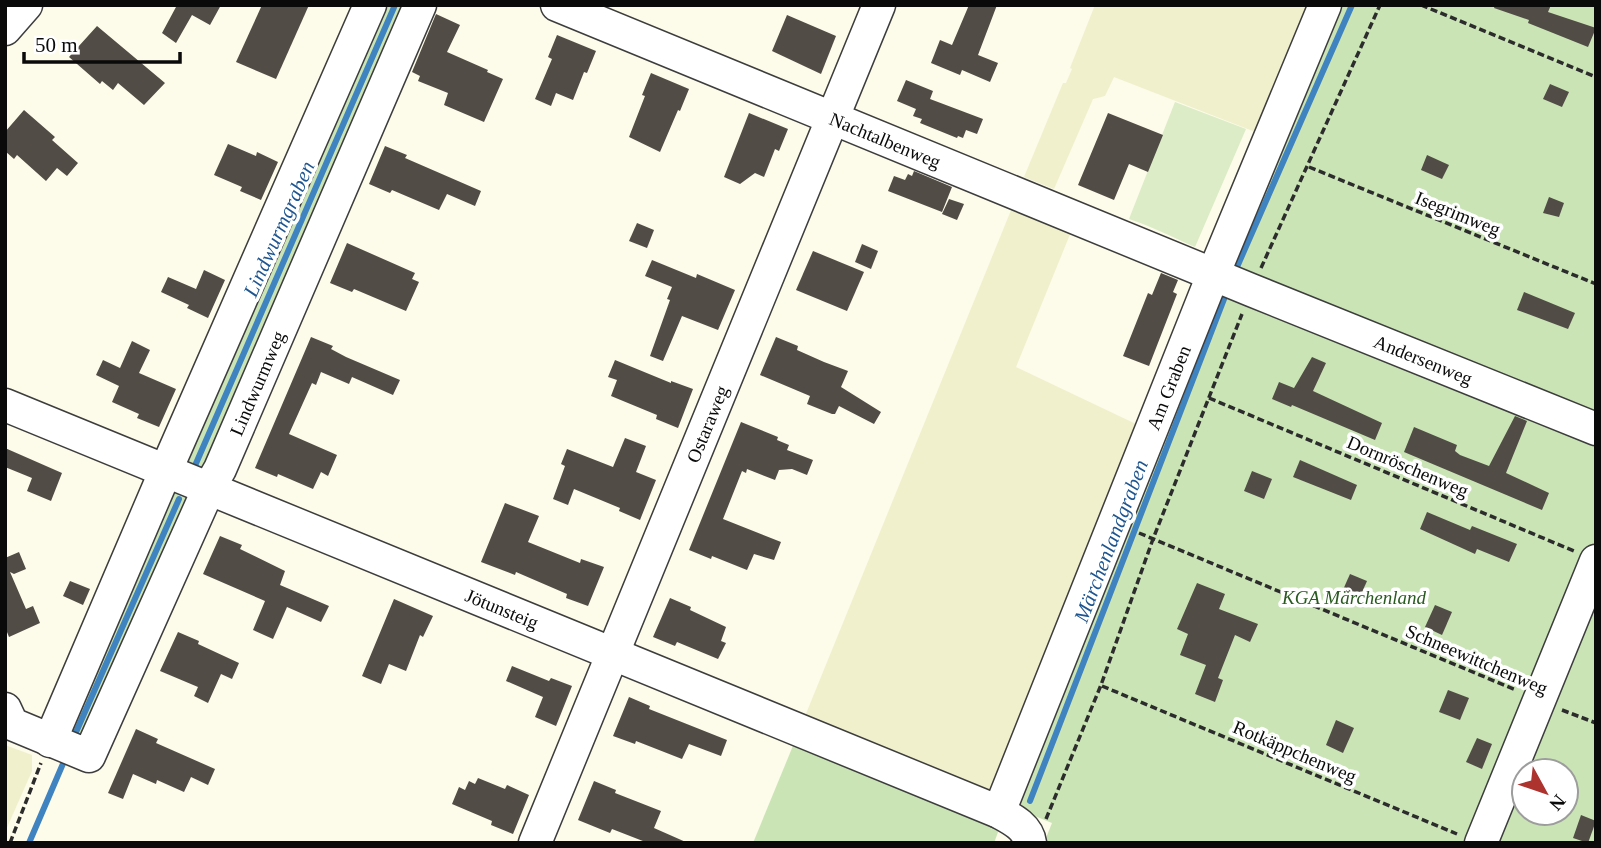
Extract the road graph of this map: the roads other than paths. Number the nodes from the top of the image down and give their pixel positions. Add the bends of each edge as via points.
1 (26, 5) edge
2 (370, 5) edge
3 (420, 5) edge
4 (557, 5) edge
5 (879, 5) edge
6 (1325, 5) edge
7 (5, 29) edge
8 (834, 117) junction
9 (1213, 275) junction
10 (1251, 290) joint
11 (5, 405) edge
12 (1596, 429) edge
13 (166, 470) junction
14 (209, 488) junction
15 (1589, 557) edge
16 (612, 656) junction
17 (5, 709) edge
18 (50, 741) junction
19 (999, 812) junction
20 (1030, 840) edge
21 (1473, 840) edge
22 (535, 843) edge

1 - 7 street
2 - 13 street
3 - 14 street, Lindwurmweg
4 - 8 street, Nachtalbenweg
5 - 8 street, Ostaraweg
6 - 9 street, Am Graben
8 - 9 street, Nachtalbenweg
8 - 16 street, Ostaraweg
9 - 10 street, Nachtalbenweg
9 - 19 street, Am Graben
10 - 12 street, Andersenweg
11 - 13 street, Jötunsteig
13 - 14 street, Jötunsteig
13 - 18 street
14 - 16 street, Jötunsteig
14 - 18 street, Lindwurmweg via 89,756
15 - 21 street via 1540,700
16 - 19 street, Jötunsteig
16 - 22 street, Ostaraweg
17 - 18 street via 12,724
19 - 20 street via 1016,821

